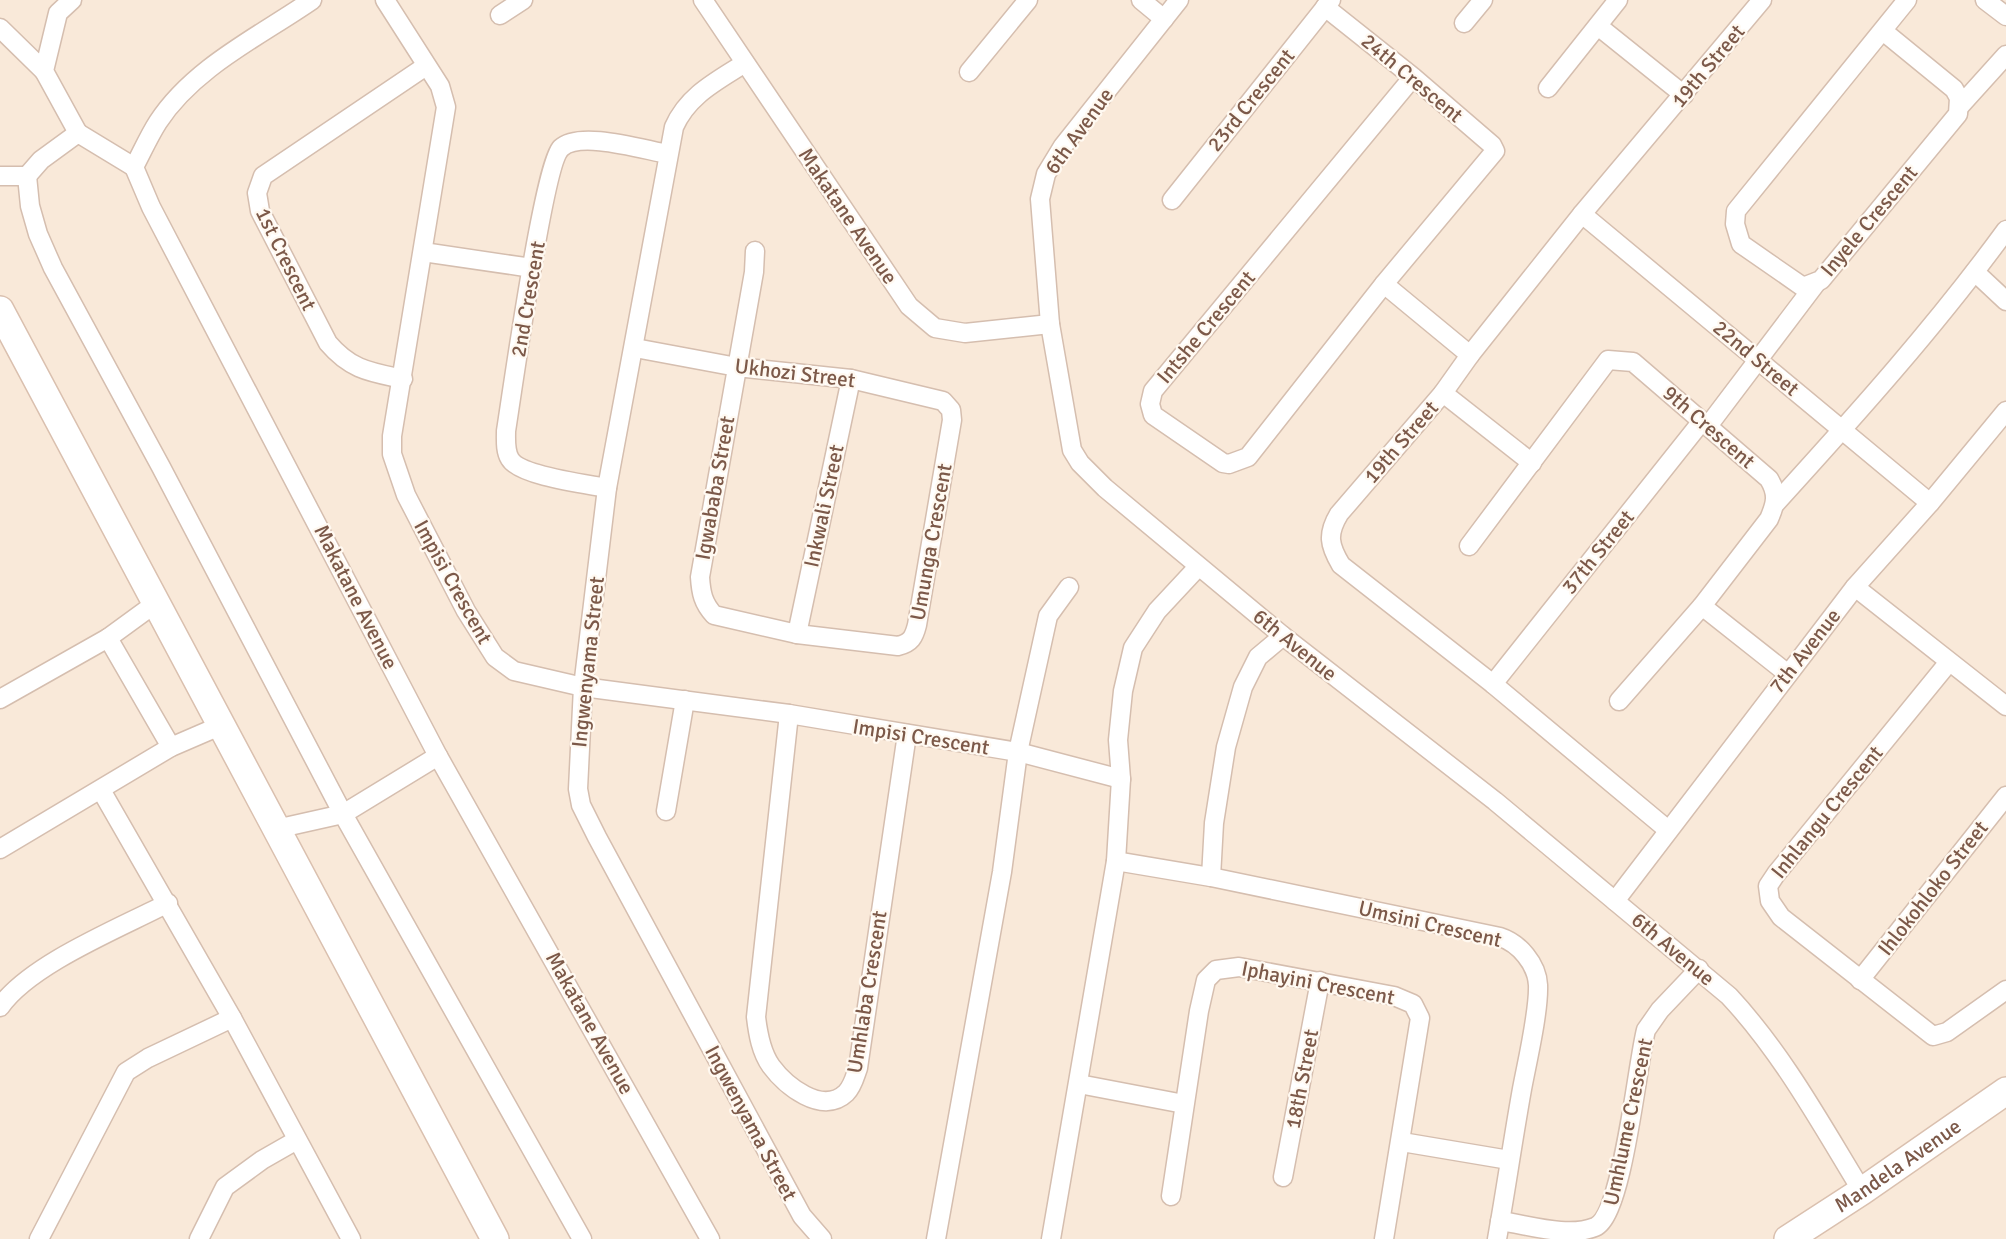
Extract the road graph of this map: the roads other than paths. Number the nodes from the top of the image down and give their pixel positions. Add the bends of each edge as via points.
1 (72, 0) edge
2 (312, 0) edge
3 (385, 0) edge
4 (523, 0) edge
5 (703, 0) edge
6 (1028, 0) edge
7 (1141, 0) edge
8 (1179, 0) edge
9 (1483, 0) edge
10 (1618, 0) edge
11 (1762, 0) edge
12 (1908, 0) edge
13 (1984, 0) edge
14 (1328, 4) edge
15 (500, 15) dead end
16 (2006, 16) edge
17 (1164, 19) junction
18 (1464, 23) dead end
19 (1598, 26) junction
20 (0, 28) edge
21 (1883, 31) junction
22 (2006, 55) edge
23 (745, 63) junction
24 (426, 66) junction
25 (44, 71) junction
26 (969, 72) dead end
27 (1413, 77) junction
28 (1548, 88) dead end
29 (1684, 95) junction
30 (1960, 106) junction
31 (78, 133) junction
32 (1496, 151) joint
33 (668, 154) junction
34 (134, 167) junction
35 (0, 176) edge
36 (27, 176) junction
37 (1172, 200) dead end
38 (1582, 214) junction
39 (2006, 230) edge
40 (755, 251) dead end
41 (423, 252) junction
42 (532, 268) junction
43 (1975, 272) junction
44 (1817, 282) junction
45 (1384, 284) junction
46 (2006, 301) edge
47 (0, 310) edge
48 (1050, 324) junction
49 (634, 348) junction
50 (1470, 355) junction
51 (1757, 359) junction
52 (736, 367) junction
53 (402, 379) junction
54 (851, 379) junction
55 (1443, 393) junction
56 (951, 410) joint
57 (2006, 411) edge
58 (1705, 423) junction
59 (1842, 430) junction
60 (1532, 464) junction
61 (607, 488) junction
62 (1776, 503) junction
63 (1930, 503) junction
64 (1469, 546) dead end
65 (1198, 567) junction
66 (1069, 587) dead end
67 (1855, 587) junction
68 (156, 603) junction
69 (1702, 606) junction
70 (706, 607) joint
71 (798, 634) junction
72 (1282, 636) junction
73 (108, 638) junction
74 (1949, 662) junction
75 (1788, 674) junction
76 (1493, 684) junction
77 (583, 687) junction
78 (0, 699) edge
79 (685, 700) junction
80 (1619, 701) dead end
81 (2006, 706) edge
82 (789, 714) junction
83 (222, 725) junction
84 (907, 734) junction
85 (171, 747) junction
86 (1018, 752) junction
87 (438, 756) junction
88 (1121, 779) junction
89 (101, 790) junction
90 (2006, 796) edge
91 (666, 811) dead end
92 (343, 814) junction
93 (276, 829) junction
94 (1668, 830) junction
95 (0, 849) edge
96 (1116, 861) junction
97 (1211, 877) junction
98 (1615, 901) junction
99 (168, 903) junction
100 (1699, 969) junction
101 (1860, 980) junction
102 (1320, 981) junction
103 (2006, 990) edge
104 (0, 1007) edge
105 (232, 1018) junction
106 (1079, 1084) junction
107 (2006, 1091) edge
108 (1184, 1104) junction
109 (297, 1140) junction
110 (1402, 1142) junction
111 (1509, 1160) junction
112 (1283, 1177) dead end
113 (1862, 1191) junction
114 (1171, 1196) dead end
115 (1498, 1230) edge
116 (39, 1239) edge
117 (199, 1239) edge
118 (351, 1239) edge
119 (495, 1239) edge
120 (582, 1239) edge
121 (710, 1239) edge
122 (822, 1239) edge
123 (936, 1239) edge
124 (1051, 1239) edge
125 (1384, 1239) edge
126 (1788, 1239) edge

1 - 25 street via 58,13
2 - 34 street via 214,64 193,83 158,121
3 - 24 street, Impisi Crescent
4 - 15 street
5 - 23 street, Makatane Avenue
6 - 26 street
7 - 17 street
8 - 17 street, 6th Avenue
9 - 18 street
10 - 19 street
11 - 29 street, 19th Street
12 - 21 street, Inyele Crescent
13 - 16 street
14 - 27 street, 24th Crescent
14 - 37 street, 23rd Crescent
17 - 48 street, 6th Avenue via 1063,146 1046,174 1040,218
19 - 28 street
19 - 29 street
20 - 25 street
21 - 30 street via 1954,88
21 - 44 street, Inyele Crescent via 1736,211 1741,244 1803,286
22 - 30 street, Inyele Crescent
23 - 33 street, Ingwenyama Street via 681,110
23 - 48 street, Makatane Avenue via 909,306 935,328 965,333
24 - 41 street, Impisi Crescent via 444,95 446,107
24 - 53 street, 1st Crescent via 263,176 256,193 260,211 328,344 343,361
25 - 31 street
27 - 32 street, 24th Crescent
27 - 45 street, Intshe Crescent via 1153,391 1153,415 1223,463 1248,457
29 - 38 street, 19th Street
30 - 44 street, Inyele Crescent via 1958,114
31 - 34 street
31 - 36 street via 41,160
32 - 45 street, Intshe Crescent
33 - 42 street, 2nd Crescent via 591,140 560,149
33 - 49 street, Ingwenyama Street
34 - 87 street, Makatane Avenue via 151,207
35 - 36 street
36 - 92 street via 35,224 53,268 162,466
38 - 50 street, 19th Street
38 - 51 street, 22nd Street
39 - 43 street
40 - 52 street, Igwababa Street
41 - 42 street
41 - 53 street, Impisi Crescent
42 - 61 street, 2nd Crescent via 506,431 507,452 510,460 528,471
43 - 46 street
43 - 59 street
44 - 51 street, 37th Street
45 - 50 street
47 - 68 main road
48 - 65 street, 6th Avenue via 1072,450 1080,463
49 - 52 street, Ukhozi Street
49 - 61 street, Ingwenyama Street
50 - 55 street, 19th Street
51 - 58 street, 37th Street
51 - 59 street, 22nd Street
52 - 54 street, Ukhozi Street
52 - 70 street, Igwababa Street via 700,577
53 - 77 street, Impisi Crescent via 392,454 406,495 466,611 504,665
54 - 56 street, Ukhozi Street via 927,396 943,401
54 - 71 street, Inkwali Street
55 - 60 street
55 - 76 street, 19th Street via 1339,514 1329,539 1341,564
56 - 71 street, Umunga Crescent via 914,637 908,644 898,646
57 - 63 street, 7th Avenue
58 - 60 street, 9th Crescent via 1633,362 1608,360
58 - 62 street, 9th Crescent via 1769,479
58 - 76 street, 37th Street
59 - 62 street
59 - 63 street, 22nd Street
60 - 64 street, 9th Crescent
61 - 77 street, Ingwenyama Street
62 - 69 street via 1769,519
63 - 67 street, 7th Avenue
65 - 72 street, 6th Avenue
65 - 88 street via 1157,611 1133,648 1118,740
66 - 86 street via 1048,616
67 - 74 street
67 - 75 street, 7th Avenue
68 - 73 street
68 - 83 main road
69 - 75 street
69 - 80 street
70 - 71 street, Umunga Crescent via 714,615
72 - 97 street via 1258,657 1243,687 1226,747 1214,823
72 - 98 street, 6th Avenue via 1495,801
73 - 78 street
73 - 85 street
74 - 81 street
74 - 101 street, Inhlangu Crescent via 1768,886 1770,901 1781,917
75 - 94 street, 7th Avenue
76 - 94 street, 19th Street
77 - 79 street, Impisi Crescent
77 - 122 street, Ingwenyama Street via 576,776 581,806 802,1216
79 - 82 street, Impisi Crescent
79 - 91 street
82 - 84 street, Impisi Crescent
82 - 84 street, Umhlaba Crescent via 756,1017 762,1049 770,1065 797,1091 819,1100 838,1098 847,1092 858,1068
83 - 85 street
83 - 93 main road
84 - 86 street, Impisi Crescent
85 - 89 street
86 - 88 street, Impisi Crescent
86 - 123 street via 999,894
87 - 92 street
87 - 121 street, Makatane Avenue
88 - 96 street
89 - 95 street
89 - 99 street
90 - 101 street, Ihlokohloko Street
92 - 93 street
92 - 120 street
93 - 119 main road
94 - 98 street, 7th Avenue
96 - 97 street, Umsini Crescent
96 - 106 street
97 - 111 street, Umsini Crescent via 1500,937 1516,945 1529,961 1538,985
98 - 100 street, 6th Avenue
99 - 104 street via 40,971
99 - 105 street
100 - 113 street, 6th Avenue via 1751,1019
100 - 115 street, Umhlume Crescent via 1646,1030 1619,1182 1607,1218 1598,1226 1571,1231
101 - 103 street, Inhlangu Crescent via 1933,1036 1947,1032
102 - 108 street, Iphayini Crescent via 1239,967 1211,972 1199,1011
102 - 110 street, Iphayini Crescent via 1394,996 1416,1007 1421,1025
102 - 112 street, 18th Street
105 - 109 street
105 - 116 street via 126,1072
106 - 108 street
106 - 124 street
107 - 113 main road, Mandela Avenue
108 - 114 street, Iphayini Crescent
109 - 117 street via 225,1187
109 - 118 street
110 - 111 street
110 - 125 street, Iphayini Crescent
111 - 115 street, Umsini Crescent
113 - 126 main road, Mandela Avenue

